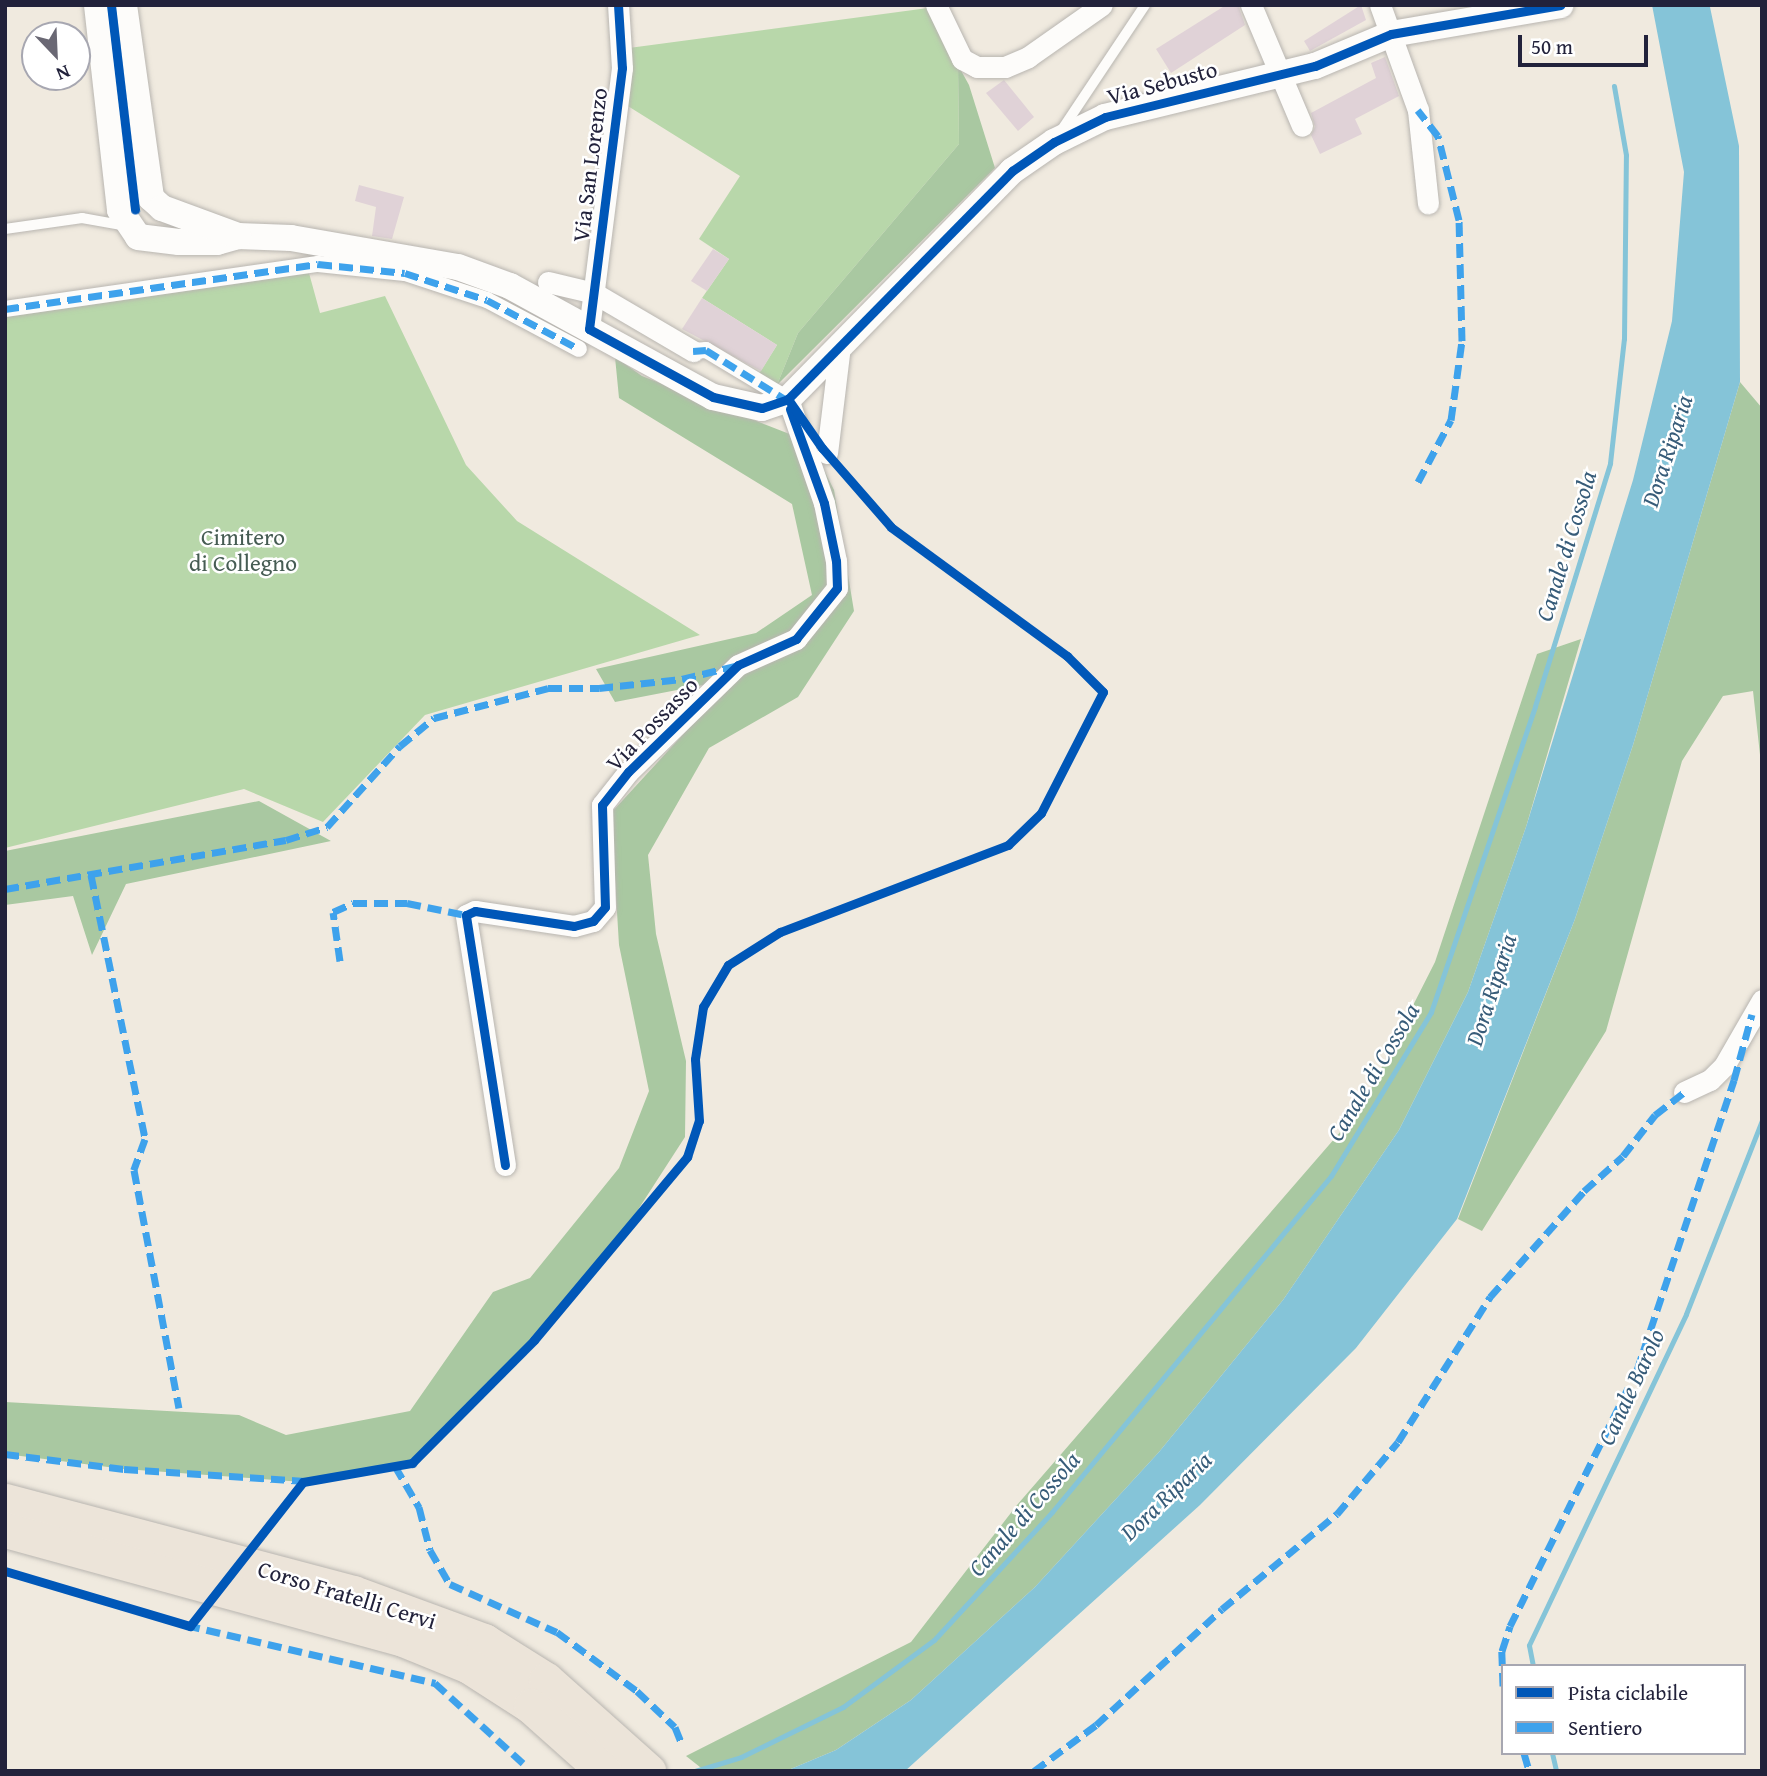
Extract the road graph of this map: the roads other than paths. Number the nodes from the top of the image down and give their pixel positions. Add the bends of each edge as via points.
1 (97, 5) edge
2 (124, 5) edge
3 (618, 5) edge
4 (936, 5) edge
5 (1102, 5) edge
6 (1145, 5) edge
7 (1251, 5) edge
8 (1380, 5) edge
9 (1560, 5) edge
10 (1391, 34) junction
11 (1283, 74) junction
12 (1302, 126) dead end
13 (1054, 142) junction
14 (1428, 203) dead end
15 (127, 226) junction
16 (5, 229) edge
17 (239, 236) junction
18 (548, 282) dead end
19 (594, 293) junction
20 (5, 309) edge
21 (584, 339) junction
22 (840, 345) junction
23 (693, 351) joint
24 (788, 398) junction
25 (827, 453) dead end
26 (1762, 1000) edge
27 (1684, 1092) dead end
28 (505, 1165) dead end
29 (5, 1501) edge
30 (5, 1530) edge
31 (603, 1755) edge
32 (648, 1771) edge

1 - 15 street via 120,210
2 - 17 street via 151,198 162,208
3 - 19 street, Via San Lorenzo via 622,68
4 - 5 street via 962,59 977,67 1005,67 1028,57
6 - 13 lane, Via Sebusto
7 - 11 street
8 - 10 street
9 - 10 street, Via Sebusto
10 - 11 street, Via Sebusto via 1334,59
10 - 14 street via 1418,110
11 - 12 street
11 - 13 street, Via Sebusto via 1105,117
13 - 22 street, Via Sebusto via 1012,171
15 - 16 lane via 82,218
15 - 17 street via 138,237 178,243
17 - 21 street via 290,238 458,267 510,286
18 - 19 street
19 - 21 street, Via San Lorenzo
19 - 23 street
20 - 21 street via 318,264 405,273
21 - 24 street via 713,397 762,408
22 - 24 street, Via Sebusto
22 - 25 street
23 - 24 street via 706,350
24 - 28 street, Via Possasso via 824,503 837,588 796,639 729,673 628,772 603,805 605,907 593,921 574,926 475,911 466,915
26 - 27 street via 1724,1066 1710,1080
29 - 31 highway, Corso Fratelli Cervi via 417,1614 484,1640 546,1679
30 - 31 highway, Corso Fratelli Cervi via 403,1639 469,1666
31 - 32 highway, Corso Fratelli Cervi

